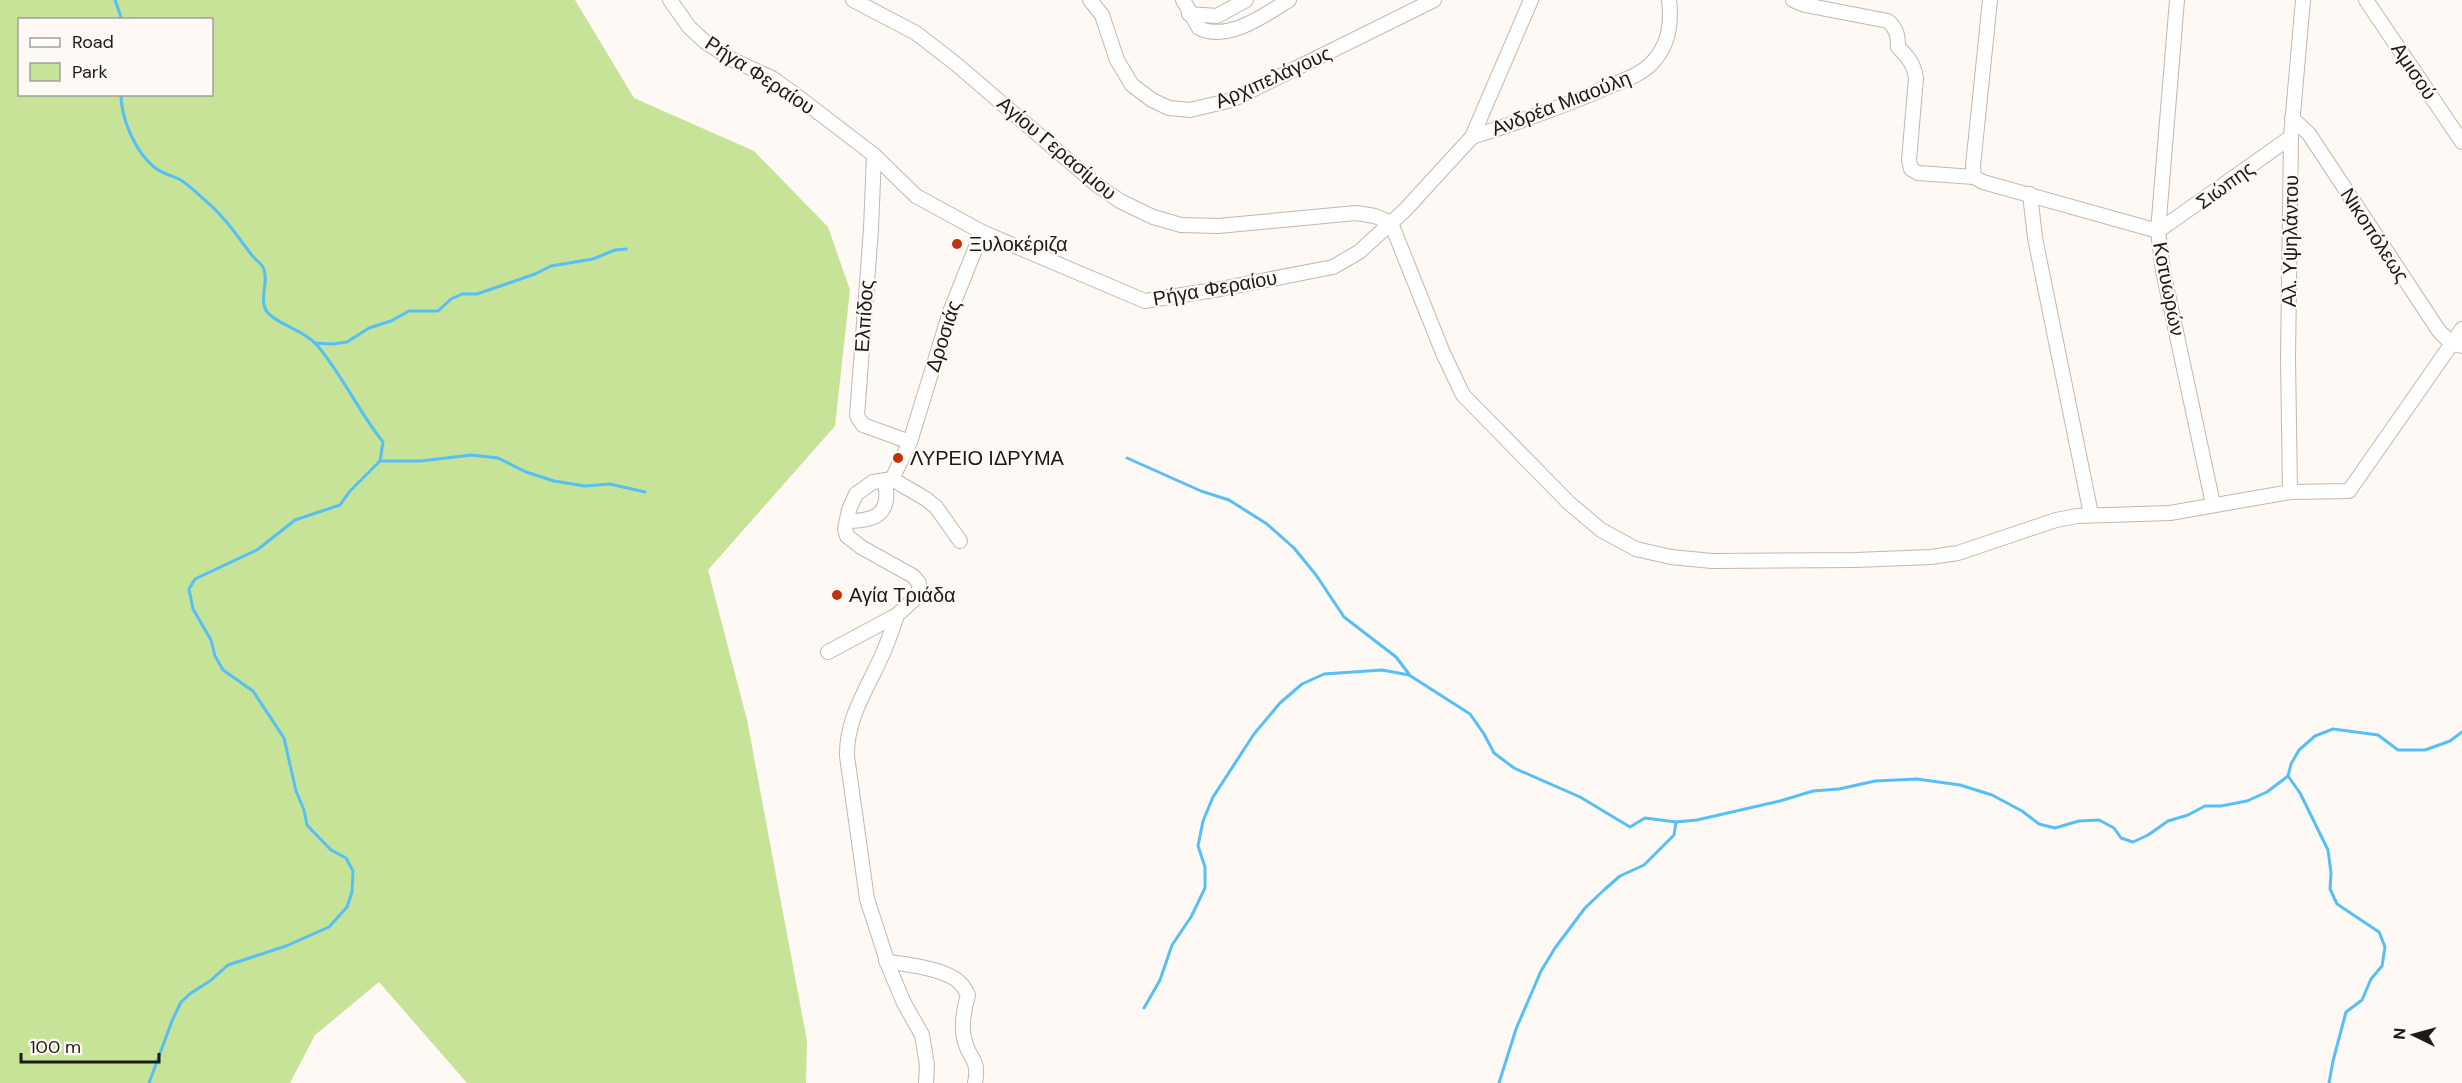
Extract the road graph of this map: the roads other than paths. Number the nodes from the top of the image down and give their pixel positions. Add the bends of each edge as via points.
1 (670, 0) edge
2 (853, 0) edge
3 (1090, 0) edge
4 (1183, 0) edge
5 (1246, 0) edge
6 (1289, 0) edge
7 (1434, 0) edge
8 (1531, 0) edge
9 (1669, 0) edge
10 (1793, 0) edge
11 (1990, 0) edge
12 (2177, 0) edge
13 (2303, 0) edge
14 (2366, 0) edge
15 (1189, 14) junction
16 (2292, 118) junction
17 (1472, 137) junction
18 (2291, 137) junction
19 (2462, 142) edge
20 (874, 155) junction
21 (1974, 177) junction
22 (2030, 194) junction
23 (1391, 223) junction
24 (2158, 231) junction
25 (982, 232) junction
26 (2462, 329) edge
27 (2457, 345) edge
28 (910, 442) junction
29 (889, 481) junction
30 (2290, 487) junction
31 (2213, 504) junction
32 (2091, 514) junction
33 (848, 521) junction
34 (960, 541) dead end
35 (897, 615) junction
36 (828, 652) dead end
37 (886, 961) junction
38 (926, 1083) edge
39 (975, 1083) edge

1 - 20 street, Ρήγα Φεραίου via 704,41 772,78
2 - 23 street, Αγίου Γερασίμου via 916,33 1098,185 1153,217 1181,225 1218,226 1356,213
3 - 7 street, Αρχιπελάγους via 1102,15 1117,60 1132,85 1169,108 1190,110 1232,100
4 - 15 street
5 - 15 street via 1216,16
6 - 15 street via 1260,18 1221,32 1199,28
8 - 17 street, Ρήγα Φεραίου
9 - 17 street, Ανδρέα Μιαούλη via 1666,43 1644,69 1588,95
10 - 21 street via 1888,21 1894,26 1898,47 1910,59 1916,78 1911,169 1918,173
11 - 21 street
12 - 24 street, Κοτυωρών
13 - 16 street, Αλ. Υψηλάντου
14 - 19 street, Αμισού
16 - 18 street, Αλ. Υψηλάντου
16 - 27 street, Νικοπόλεως via 2309,134 2425,311
17 - 23 street, Ρήγα Φεραίου
18 - 24 street, Σιώπης
18 - 30 street, Αλ. Υψηλάντου
20 - 25 street, Ρήγα Φεραίου via 916,196
20 - 28 street, Ελπίδος via 872,229 856,416 863,425
21 - 22 street
22 - 24 street
22 - 32 street via 2035,238
23 - 25 street, Ρήγα Φεραίου via 1354,256 1333,267 1145,301
23 - 32 street via 1463,395 1569,503 1601,530 1636,549 1712,561 1931,557 1958,553 2056,520
24 - 31 street, Κοτυωρών
25 - 28 street, Δροσιάς via 950,312
26 - 27 street
27 - 30 street via 2349,491
28 - 29 street, Δροσιάς
29 - 33 street via 873,482 856,494
29 - 33 street via 884,509 865,521
29 - 34 street via 927,499
30 - 31 street
31 - 32 street via 2154,515
33 - 35 street via 847,536 919,583 919,594
35 - 36 street
35 - 37 street via 846,738 867,899
37 - 38 street via 922,1035
37 - 39 street via 950,975 961,983 968,995 963,1029 978,1069

